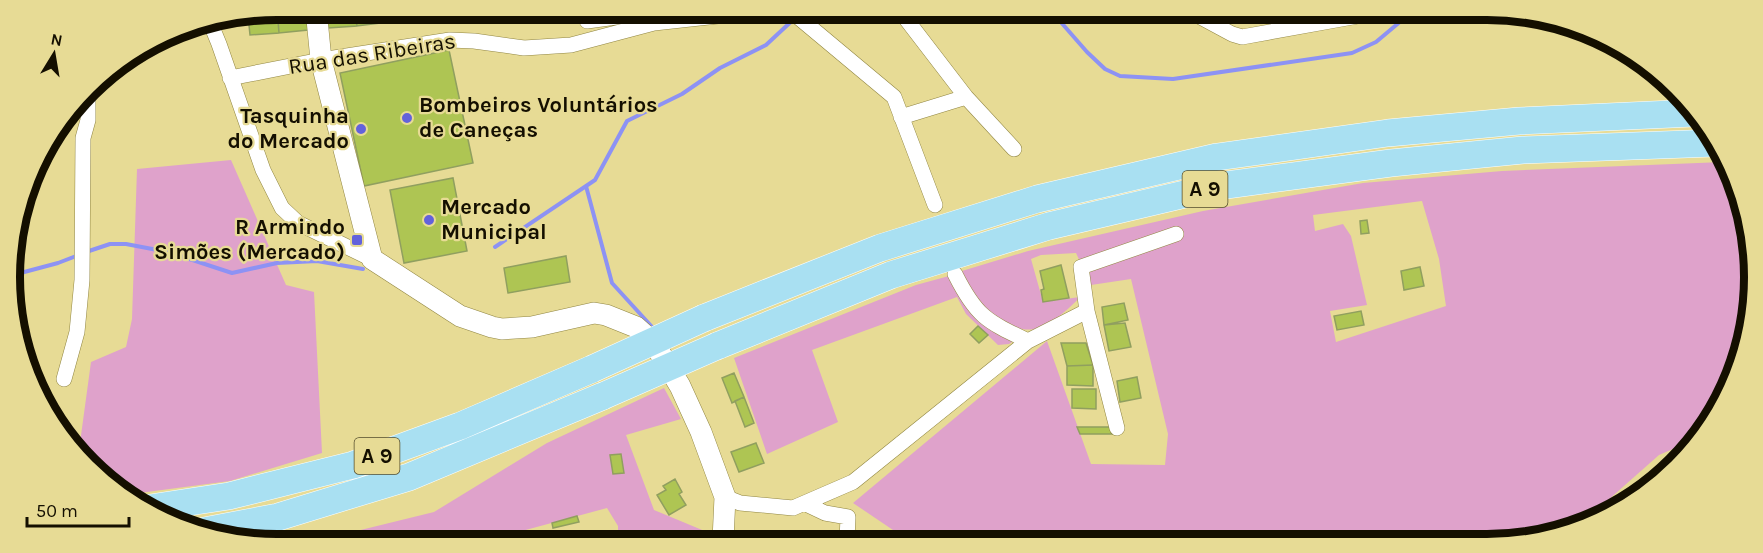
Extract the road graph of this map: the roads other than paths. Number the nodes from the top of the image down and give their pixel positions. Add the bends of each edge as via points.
1 (317, 20) edge
2 (594, 20) edge
3 (681, 20) edge
4 (803, 20) edge
5 (907, 20) edge
6 (1206, 20) edge
7 (1336, 20) edge
8 (587, 21) dead end
9 (212, 27) edge
10 (321, 60) junction
11 (230, 78) junction
12 (966, 98) junction
13 (88, 102) edge
14 (1686, 114) edge
15 (902, 117) junction
16 (1706, 143) edge
17 (1014, 149) dead end
18 (935, 205) dead end
19 (1176, 234) dead end
20 (372, 259) junction
21 (955, 274) dead end
22 (1087, 311) junction
23 (1028, 341) junction
24 (64, 379) dead end
25 (1117, 428) dead end
26 (725, 497) junction
27 (806, 504) junction
28 (162, 506) edge
29 (222, 528) edge
30 (723, 534) edge
31 (847, 534) edge

1 - 10 street
2 - 8 street
3 - 10 street, Rua das Ribeiras via 654,23 571,45 524,48 450,40
4 - 15 street via 894,97
5 - 12 street
6 - 7 street via 1242,37
9 - 11 street
10 - 11 street, Rua das Ribeiras
10 - 20 street
11 - 20 street via 262,170 287,214 318,234
12 - 15 street
12 - 17 street
13 - 24 street via 83,138 77,332
14 - 28 highway, A 9, bridge via 1519,121 1388,133 1217,157 1026,202 880,248 704,318 460,426 353,465 228,496
15 - 18 street
16 - 29 highway, A 9, bridge via 1523,150 1391,163 1219,186 1049,226 891,275 409,477 278,518
19 - 22 street via 1081,267
20 - 26 street via 460,316 492,327 532,327 594,313 636,327 654,343 680,386
21 - 23 street via 979,313
22 - 23 street
22 - 25 street
23 - 27 street via 853,482
26 - 27 street via 772,507
26 - 30 street
27 - 31 street via 848,517

